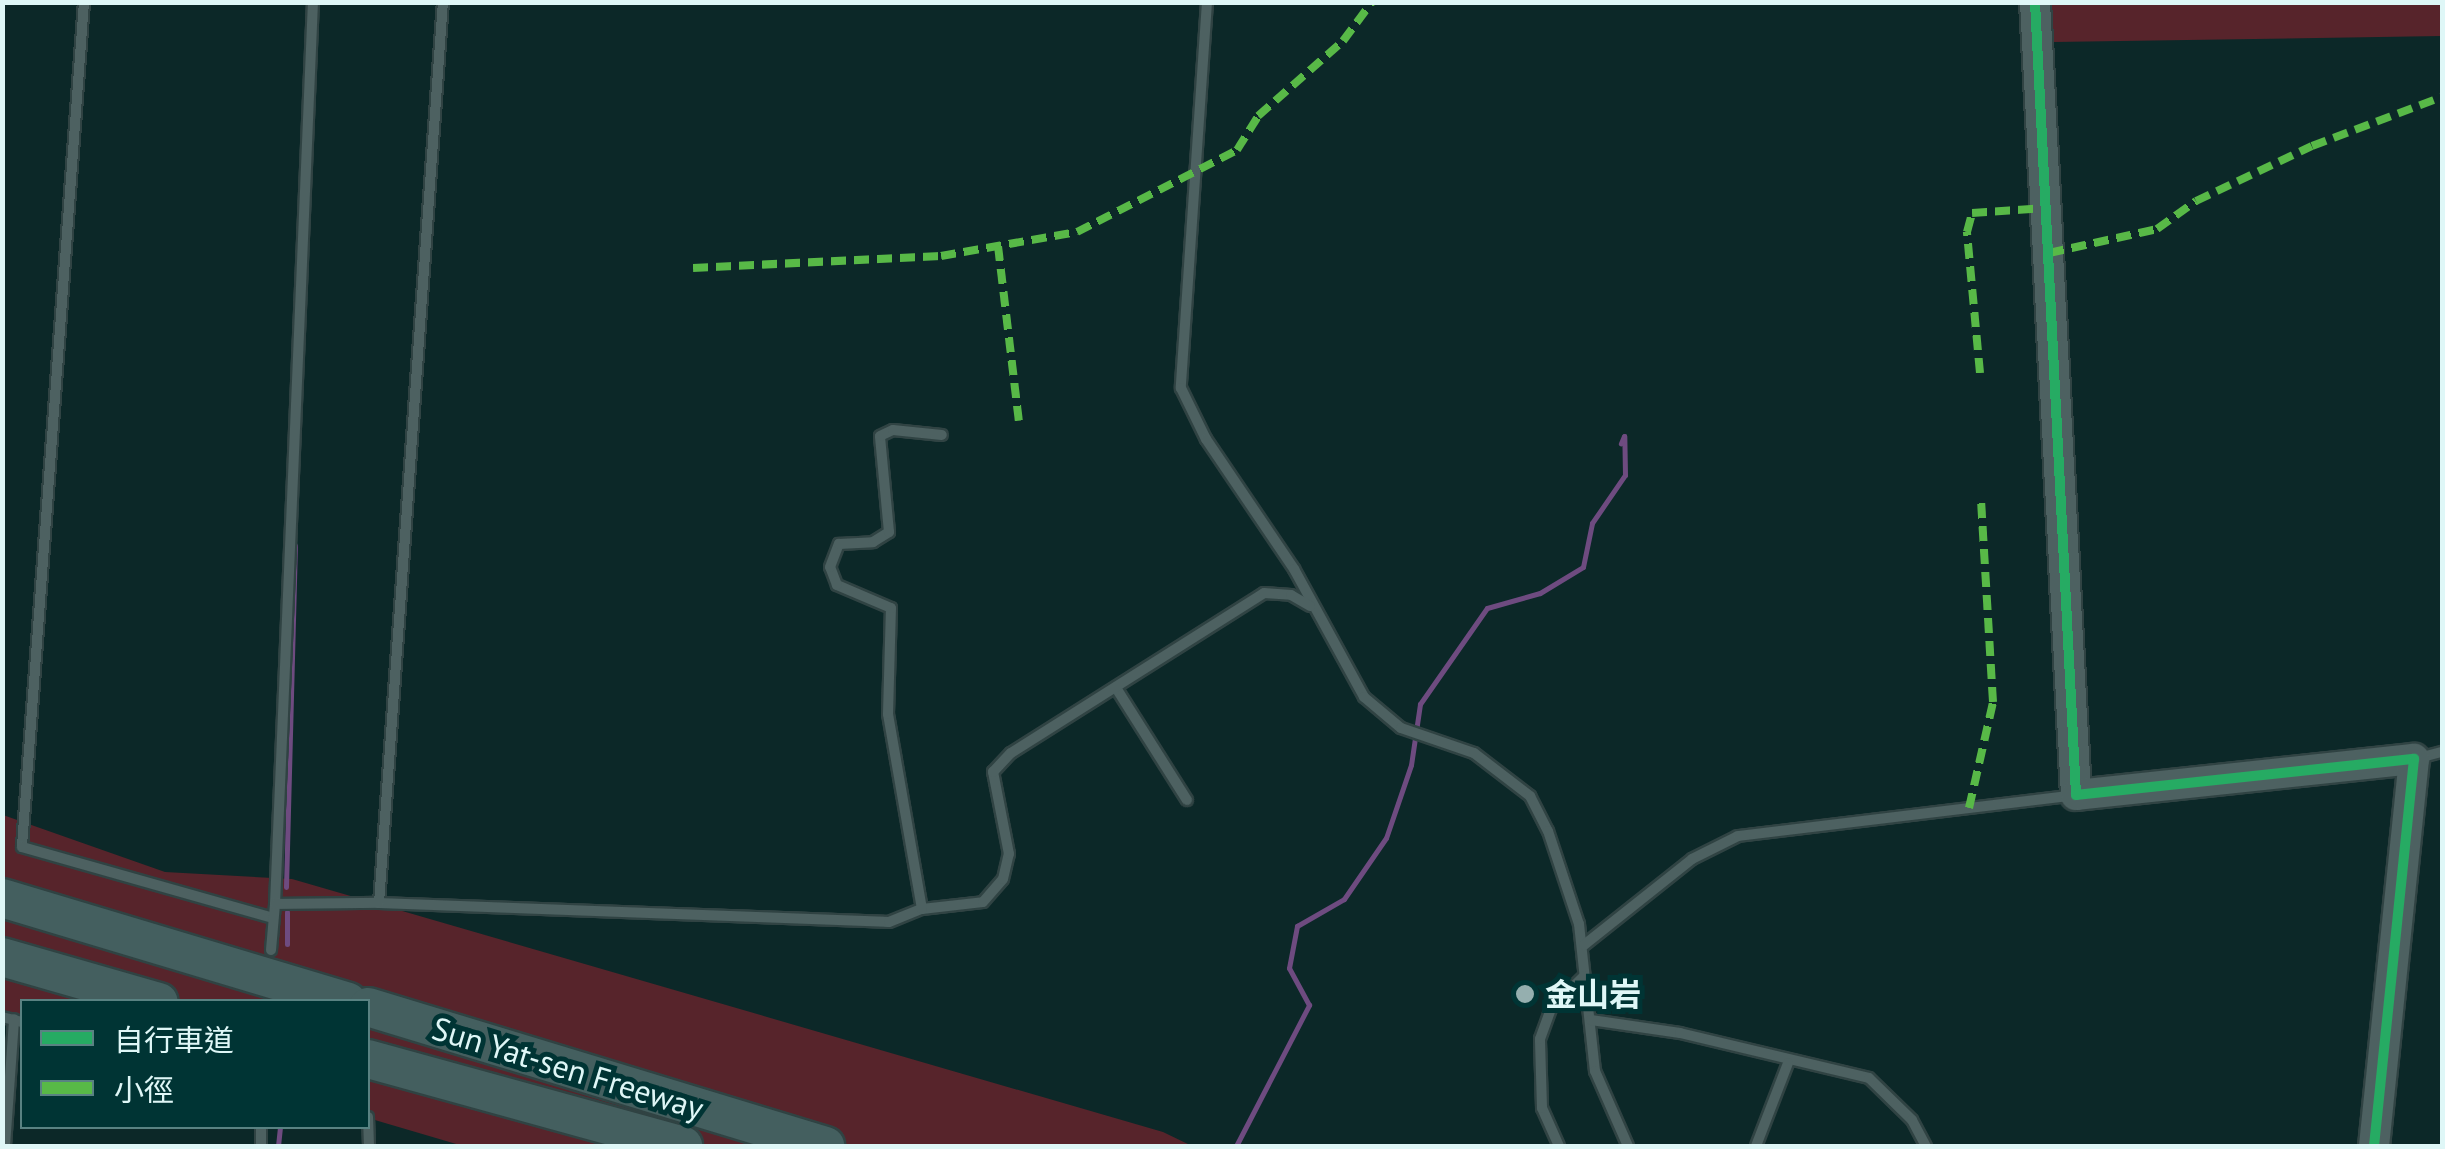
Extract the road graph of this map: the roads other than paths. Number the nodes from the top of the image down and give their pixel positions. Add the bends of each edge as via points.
1 (84, 2) edge
2 (313, 2) edge
3 (443, 2) edge
4 (1206, 2) edge
5 (2035, 2) edge
6 (942, 435) dead end
7 (1311, 606) junction
8 (1118, 691) junction
9 (2428, 756) edge
10 (2076, 795) junction
11 (1187, 800) dead end
12 (2, 898) edge
13 (379, 903) junction
14 (275, 904) junction
15 (922, 909) junction
16 (273, 918) junction
17 (1584, 945) junction
18 (271, 950) dead end
19 (2, 957) edge
20 (2, 967) edge
21 (1584, 976) junction
22 (97, 984) junction
23 (149, 999) edge
24 (338, 999) edge
25 (370, 1009) edge
26 (13, 1019) edge
27 (1591, 1020) junction
28 (370, 1060) edge
29 (1788, 1063) junction
30 (5, 1146) edge
31 (682, 1146) edge
32 (825, 1146) edge
33 (1559, 1146) edge
34 (1628, 1146) edge
35 (1756, 1146) edge
36 (1926, 1146) edge
37 (2374, 1146) edge

1 - 16 lane via 22,848
2 - 14 lane
3 - 13 lane
4 - 7 lane via 1181,388
5 - 10 street
6 - 15 lane via 893,430 880,436 890,532 873,542 839,544 830,567 837,585 891,608 888,714
7 - 8 lane via 1292,595 1264,593
7 - 17 lane via 1382,716 1474,753 1530,796 1564,874
8 - 11 lane
8 - 15 lane via 1011,753 992,772 1009,854 996,892 983,902
9 - 10 street
9 - 37 street
10 - 17 lane via 1738,836 1692,859
12 - 24 highway
13 - 14 lane
13 - 15 lane via 889,922
14 - 16 lane
16 - 18 lane
17 - 21 lane
19 - 22 highway
20 - 22 highway
21 - 27 lane
21 - 33 lane via 1552,1008 1540,1039 1542,1108
22 - 23 highway
25 - 32 highway, Sun Yat-sen Freeway
26 - 30 lane
27 - 29 lane via 1680,1033
27 - 34 lane via 1595,1071
28 - 31 highway, Sun Yat-sen Freeway
29 - 35 lane
29 - 36 lane via 1870,1078 1912,1120

